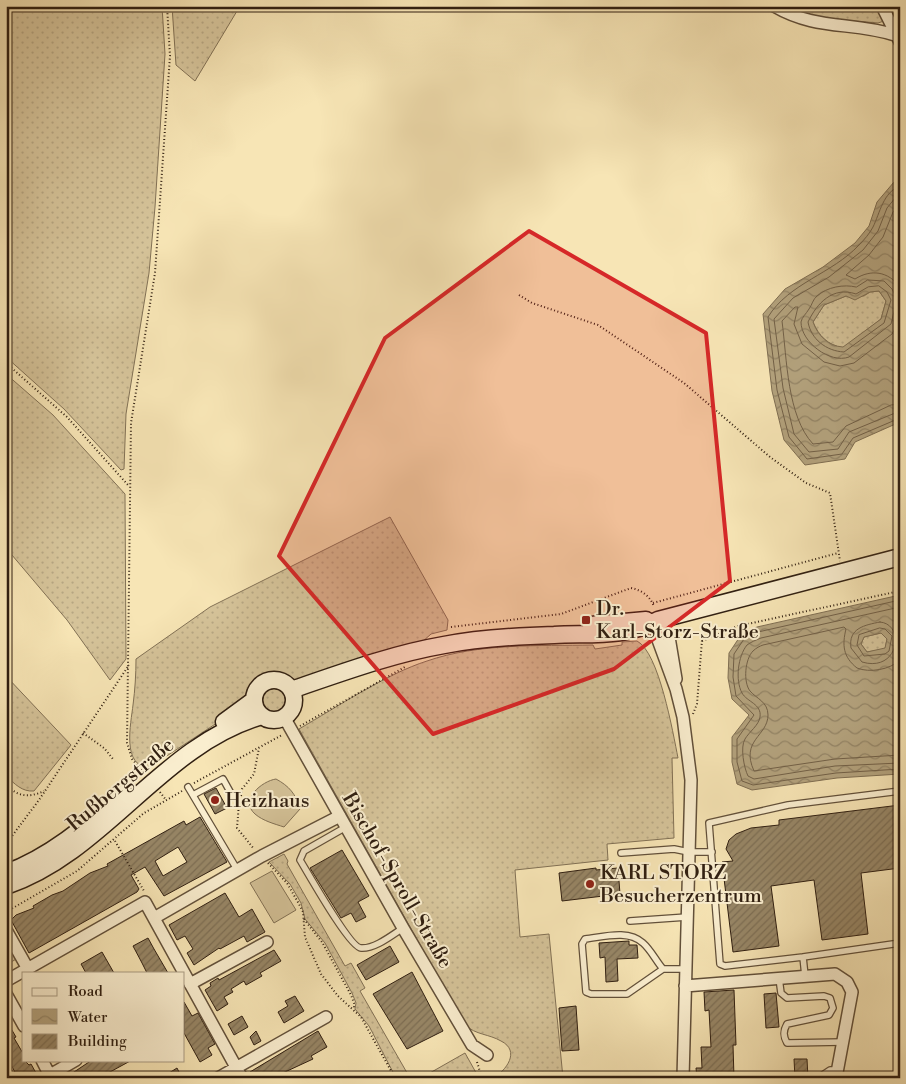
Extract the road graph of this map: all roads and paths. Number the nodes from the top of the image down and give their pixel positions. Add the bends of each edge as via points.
1 (167, 6) edge
2 (774, 6) edge
3 (882, 6) edge
4 (897, 39) edge
5 (519, 295) dead end
6 (6, 363) edge
7 (129, 485) junction
8 (838, 553) junction
9 (900, 557) edge
10 (843, 573) junction
11 (900, 591) edge
12 (652, 603) junction
13 (656, 614) junction
14 (451, 627) dead end
15 (703, 627) dead end
16 (702, 641) junction
17 (129, 665) junction
18 (405, 667) dead end
19 (291, 690) junction
20 (254, 700) junction
21 (262, 716) junction
22 (683, 718) junction
23 (288, 723) junction
24 (83, 733) junction
25 (259, 748) junction
26 (113, 759) dead end
27 (149, 778) junction
28 (6, 784) edge
29 (188, 786) junction
30 (44, 790) junction
31 (900, 791) edge
32 (193, 794) junction
33 (233, 797) dead end
34 (166, 800) junction
35 (343, 822) junction
36 (114, 841) junction
37 (6, 844) edge
38 (689, 852) junction
39 (712, 852) junction
40 (621, 853) dead end
41 (262, 856) junction
42 (238, 871) junction
43 (6, 873) edge
44 (6, 886) edge
45 (145, 902) junction
46 (6, 912) edge
47 (687, 917) junction
48 (154, 918) junction
49 (304, 919) junction
50 (630, 921) dead end
51 (403, 928) junction
52 (6, 930) edge
53 (267, 942) dead end
54 (900, 943) edge
55 (803, 957) junction
56 (28, 969) junction
57 (662, 969) junction
58 (686, 969) junction
59 (22, 972) edge
60 (22, 972) edge
61 (183, 972) edge
62 (185, 976) edge
63 (805, 976) junction
64 (779, 978) junction
65 (6, 981) edge
66 (685, 986) junction
67 (192, 989) junction
68 (6, 994) edge
69 (185, 999) edge
70 (354, 1009) junction
71 (326, 1017) dead end
72 (22, 1022) edge
73 (843, 1042) junction
74 (487, 1055) dead end
75 (43, 1062) edge
76 (73, 1062) edge
77 (236, 1066) junction
78 (837, 1074) edge
79 (50, 1076) edge
80 (218, 1078) edge
81 (242, 1078) edge
82 (395, 1078) edge
83 (683, 1078) edge
84 (818, 1078) edge

1 - 7 path via 170,66 156,263 131,423
2 - 4 street via 792,17 814,23 874,28
3 - 4 street
5 - 8 path via 532,303 598,325 684,383 770,458 806,483 830,493
6 - 7 path via 67,417
7 - 17 path
8 - 10 path
8 - 12 path
9 - 10 street
10 - 13 street
11 - 16 path via 738,626
12 - 13 path
12 - 14 path via 638,589 631,588 561,614
13 - 19 street via 645,627 625,632 445,644 382,659
13 - 22 street via 657,637
15 - 16 path
16 - 22 path via 697,704 694,713
17 - 24 path
17 - 27 path via 128,751
18 - 23 path
19 - 20 street via 283,682 272,680 257,689
19 - 23 street via 293,705
20 - 21 street
20 - 27 street, Rußbergstraße via 191,743
21 - 23 street
21 - 27 street, Rußbergstraße via 242,722
22 - 38 street via 691,780
23 - 25 path
23 - 35 street, Bischof-Sproll-Straße
24 - 26 path
24 - 30 path
25 - 29 path
25 - 41 path via 254,774 242,789 236,820 242,837
27 - 34 path
27 - 43 street, Rußbergstraße via 52,850
27 - 44 street, Rußbergstraße via 86,842 58,861
28 - 30 path via 20,795 28,796
29 - 32 lane
29 - 34 path
30 - 37 path
31 - 39 lane via 788,805 709,823
32 - 33 lane via 223,779
32 - 42 lane
34 - 36 path via 144,813
35 - 41 street
35 - 51 street, Bischof-Sproll-Straße
35 - 51 lane via 304,851 300,860 345,933 358,948 373,946
36 - 45 path via 148,897
36 - 46 path via 77,871
38 - 39 lane
38 - 40 lane via 674,849
38 - 47 street
39 - 55 lane via 720,964
41 - 42 street
41 - 49 path via 295,894
42 - 48 street
45 - 48 street
45 - 56 street
47 - 50 lane
47 - 58 street
48 - 61 street
49 - 70 path via 336,965 351,995
49 - 70 path via 305,937 314,963 338,996
51 - 74 street, Bischof-Sproll-Straße via 472,1045
52 - 56 street
53 - 67 street
54 - 55 lane
55 - 63 lane
56 - 59 street
57 - 57 lane via 635,937 622,934 585,940 582,944 586,992 591,994 627,994
57 - 58 lane
58 - 66 street
60 - 65 street
62 - 67 street
63 - 64 street
63 - 73 street via 835,974 847,982 852,992
64 - 66 street
64 - 73 lane via 781,993 787,998 824,996 830,998 833,1008 821,1019 787,1024 784,1037 787,1043
66 - 83 street
67 - 69 street
67 - 77 street
68 - 72 street
70 - 82 path via 376,1040
71 - 77 street
73 - 78 street
75 - 79 street
76 - 79 street
77 - 80 street
77 - 81 street
78 - 84 lane via 830,1070

